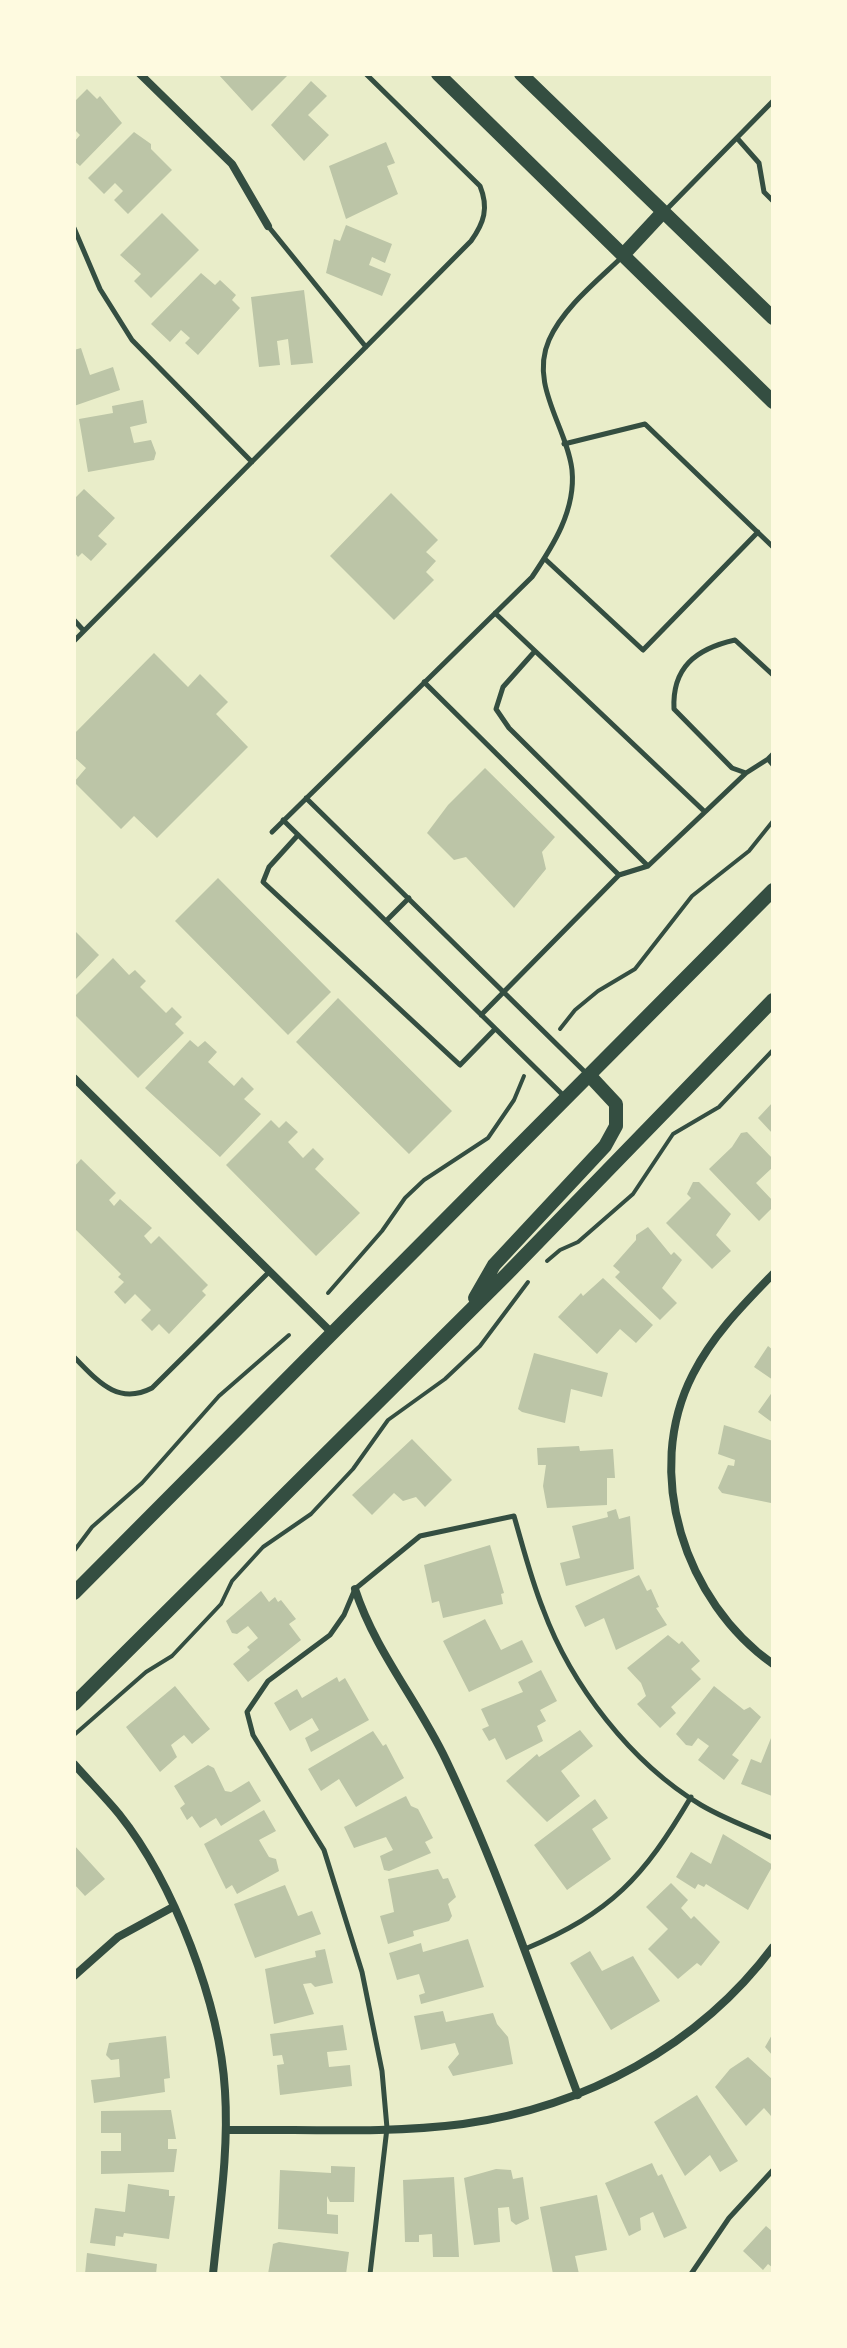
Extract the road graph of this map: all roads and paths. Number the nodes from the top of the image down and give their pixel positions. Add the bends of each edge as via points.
1 (140, 74) edge
2 (366, 74) edge
3 (438, 74) edge
4 (521, 74) edge
5 (773, 101) edge
6 (737, 138) junction
7 (773, 201) edge
8 (663, 212) junction
9 (268, 226) joint
10 (74, 228) edge
11 (623, 255) junction
12 (773, 318) edge
13 (366, 347) junction
14 (773, 402) edge
15 (564, 444) junction
16 (252, 462) junction
17 (758, 532) junction
18 (773, 547) edge
19 (544, 558) junction
20 (495, 613) junction
21 (74, 620) edge
22 (84, 631) junction
23 (74, 641) edge
24 (535, 651) junction
25 (773, 675) edge
26 (424, 682) junction
27 (770, 756) edge
28 (773, 765) edge
29 (746, 773) junction
30 (306, 798) junction
31 (705, 812) junction
32 (283, 820) junction
33 (773, 821) edge
34 (272, 832) dead end
35 (298, 835) junction
36 (648, 866) junction
37 (619, 875) junction
38 (773, 890) edge
39 (409, 898) junction
40 (386, 921) junction
41 (504, 992) junction
42 (773, 1000) edge
43 (481, 1015) junction
44 (495, 1029) junction
45 (559, 1031) dead end
46 (773, 1050) edge
47 (526, 1072) dead end
48 (589, 1075) junction
49 (74, 1078) edge
50 (566, 1098) junction
51 (543, 1265) dead end
52 (270, 1271) junction
53 (535, 1273) dead end
54 (773, 1274) edge
55 (328, 1293) dead end
56 (465, 1316) junction
57 (332, 1333) junction
58 (289, 1335) dead end
59 (74, 1357) edge
60 (74, 1551) edge
61 (355, 1589) junction
62 (74, 1593) edge
63 (773, 1664) edge
64 (74, 1704) edge
65 (74, 1735) edge
66 (74, 1764) edge
67 (691, 1797) junction
68 (773, 1838) edge
69 (173, 1907) junction
70 (773, 1947) edge
71 (524, 1949) junction
72 (74, 1976) edge
73 (578, 2095) junction
74 (387, 2128) junction
75 (226, 2130) junction
76 (773, 2170) edge
77 (213, 2274) edge
78 (370, 2274) edge
79 (691, 2274) edge

1 - 9 street via 232,164
2 - 13 lane via 480,186 486,201 482,225 471,241
3 - 11 main road
4 - 8 main road
5 - 6 lane
6 - 7 lane via 759,163 764,192
6 - 8 lane
8 - 11 main road
8 - 12 main road
9 - 13 lane
10 - 16 lane via 100,289 132,340
11 - 14 main road
11 - 15 lane via 560,321 548,341 544,376
13 - 16 lane
15 - 17 lane via 645,424
15 - 19 lane via 572,470 569,502 558,538
16 - 22 lane
17 - 18 lane
17 - 19 lane via 643,650
19 - 20 lane
20 - 24 lane
20 - 26 lane
21 - 22 lane
22 - 23 lane
24 - 31 lane
24 - 36 lane via 503,687 496,709
25 - 29 lane via 735,640 716,644 679,671 673,687 674,709 732,768
26 - 30 lane
26 - 37 lane
27 - 28 lane
27 - 29 lane
29 - 31 lane
30 - 32 lane
30 - 39 lane
31 - 36 lane
32 - 34 lane
32 - 35 lane
33 - 45 path via 749,851 692,896 635,969 575,1010
35 - 40 lane
35 - 44 lane via 269,867 263,882 460,1065
36 - 37 lane
37 - 41 lane
38 - 48 main road
39 - 40 lane
39 - 41 lane
40 - 43 lane
41 - 43 lane
41 - 48 lane
42 - 56 main road
43 - 44 lane
44 - 50 lane
46 - 51 path via 719,1107 673,1134 633,1194
47 - 55 path via 488,1138 405,1198
48 - 50 main road
48 - 56 main road via 616,1104 616,1126 605,1146 494,1265
49 - 52 street
50 - 57 main road
52 - 57 street
52 - 59 lane via 141,1394 107,1389
53 - 65 path via 480,1346 388,1420 343,1480 311,1514 263,1547 232,1581 221,1604 172,1656
54 - 63 street via 733,1315 692,1376 678,1418 672,1462 677,1521 697,1575 734,1629
56 - 64 main road
57 - 62 main road
58 - 60 path via 219,1396
61 - 67 lane via 420,1536 514,1516 543,1610 573,1670 601,1713 650,1766
61 - 71 street via 377,1644 443,1752
61 - 74 lane via 330,1635 268,1681 247,1712 253,1735 324,1850 362,1972 382,2071
66 - 69 street via 121,1816
67 - 68 lane
67 - 71 lane via 657,1854 619,1895 586,1921
69 - 72 street via 118,1937
69 - 75 street via 213,2013 223,2062
70 - 73 street via 719,2009 691,2032
71 - 73 street
73 - 74 street via 477,2121
74 - 75 street
74 - 78 lane
75 - 77 street
76 - 79 lane via 729,2218

